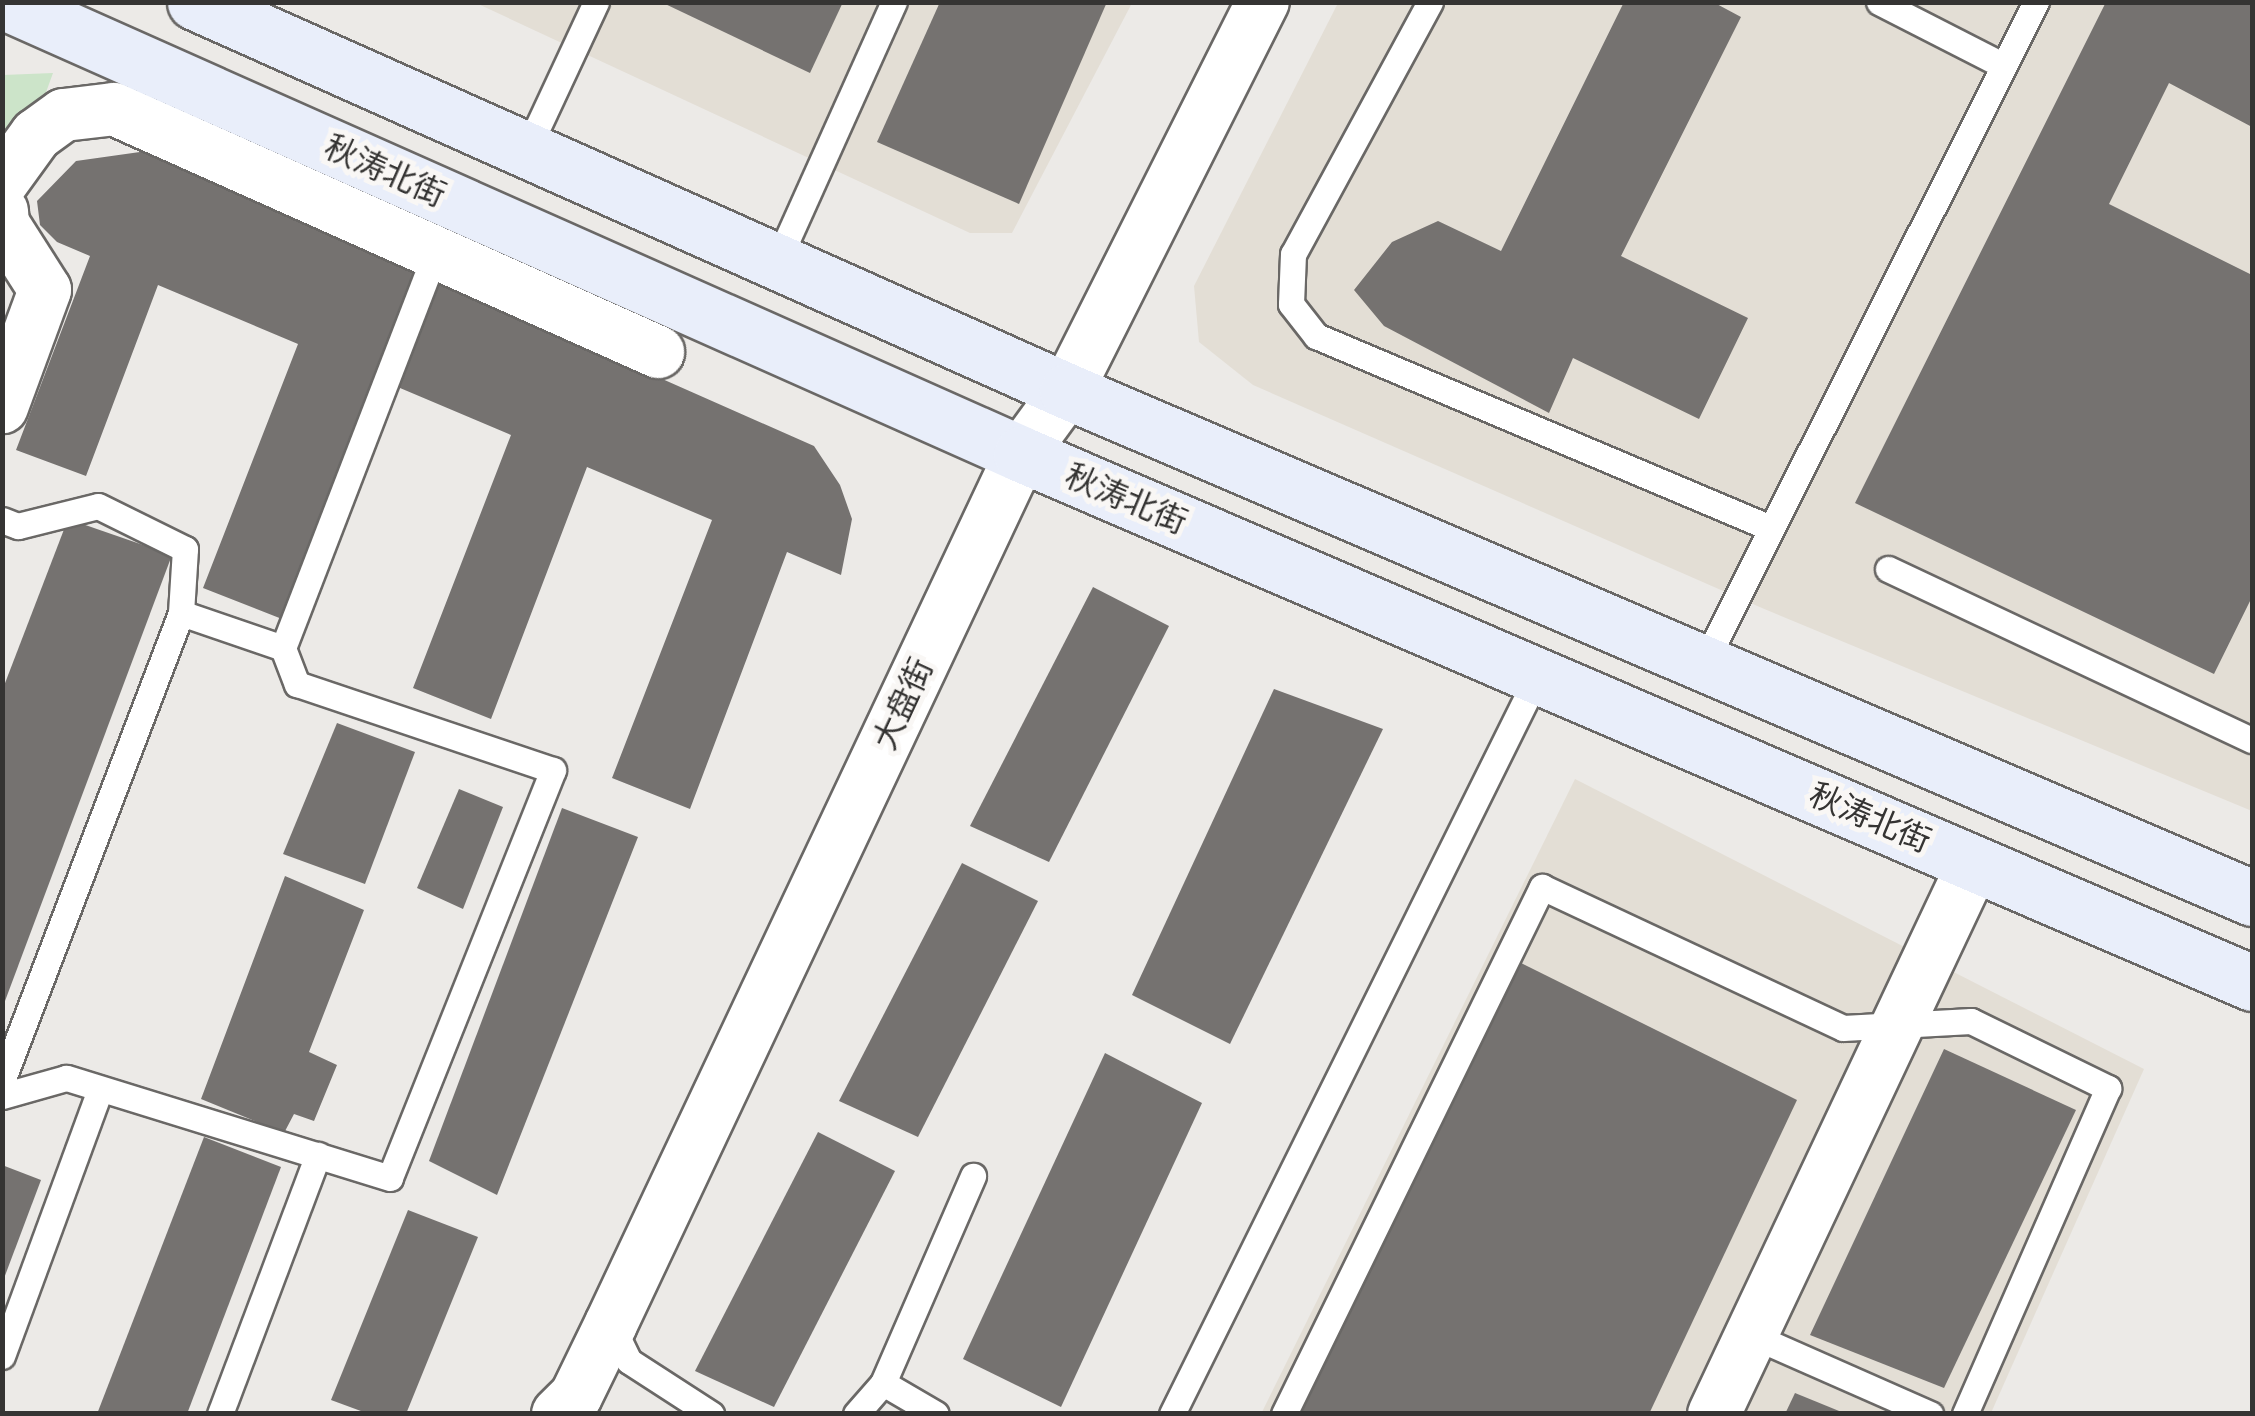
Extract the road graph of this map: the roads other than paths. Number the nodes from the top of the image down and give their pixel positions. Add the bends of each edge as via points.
1 (5, 2) edge
2 (194, 2) edge
3 (596, 2) edge
4 (894, 2) edge
5 (1263, 2) edge
6 (1430, 2) edge
7 (1879, 2) edge
8 (2036, 2) edge
9 (2004, 66) junction
10 (527, 150) junction
11 (2, 182) edge
12 (456, 202) junction
13 (2, 211) edge
14 (436, 253) junction
15 (778, 262) junction
16 (658, 352) dead end
17 (1067, 390) junction
18 (2, 407) edge
19 (1022, 454) junction
20 (2, 520) edge
21 (1772, 528) junction
22 (1888, 570) dead end
23 (180, 613) junction
24 (283, 648) junction
25 (1704, 663) junction
26 (1538, 676) junction
27 (2252, 740) edge
28 (1974, 863) junction
29 (2252, 898) edge
30 (2252, 982) edge
31 (1898, 1025) junction
32 (2, 1082) edge
33 (100, 1089) junction
34 (2, 1096) edge
35 (318, 1156) junction
36 (973, 1176) dead end
37 (610, 1324) junction
38 (1751, 1334) junction
39 (2, 1356) edge
40 (882, 1383) junction
41 (560, 1413) edge
42 (220, 1414) edge
43 (712, 1414) edge
44 (856, 1414) edge
45 (936, 1414) edge
46 (1172, 1414) edge
47 (1284, 1414) edge
48 (1714, 1414) edge
49 (1930, 1414) edge
50 (1965, 1414) edge

1 - 12 main road, 秋涛北街
2 - 10 main road
3 - 10 lane
4 - 15 lane
5 - 17 street, 大盘街
6 - 21 lane via 1293,254 1291,304 1316,336
7 - 9 lane
8 - 9 lane
9 - 21 lane
10 - 15 main road
11 - 14 street via 36,135 64,115 114,109
12 - 14 lane
12 - 19 main road, 秋涛北街
13 - 18 street via 3,224 45,290
14 - 16 street
14 - 24 lane
15 - 17 main road
17 - 19 street, 大盘街
17 - 25 main road
19 - 26 main road, 秋涛北街
19 - 37 street, 大盘街
20 - 23 lane via 18,526 98,506 184,549
21 - 25 lane
22 - 27 lane
23 - 24 lane
23 - 32 lane
24 - 35 lane via 297,684 553,770 390,1178
25 - 29 main road
26 - 28 main road, 秋涛北街
26 - 46 lane
28 - 30 main road, 秋涛北街
28 - 31 street
31 - 38 street
31 - 47 lane via 1843,1028 1542,887
31 - 50 lane via 1971,1020 2108,1088
33 - 34 lane via 66,1078
33 - 35 lane
33 - 39 lane
35 - 42 lane
36 - 40 lane
37 - 41 street, 大盘街 via 576,1396
37 - 43 lane via 629,1361
38 - 48 street
38 - 49 lane
40 - 44 lane
40 - 45 lane

